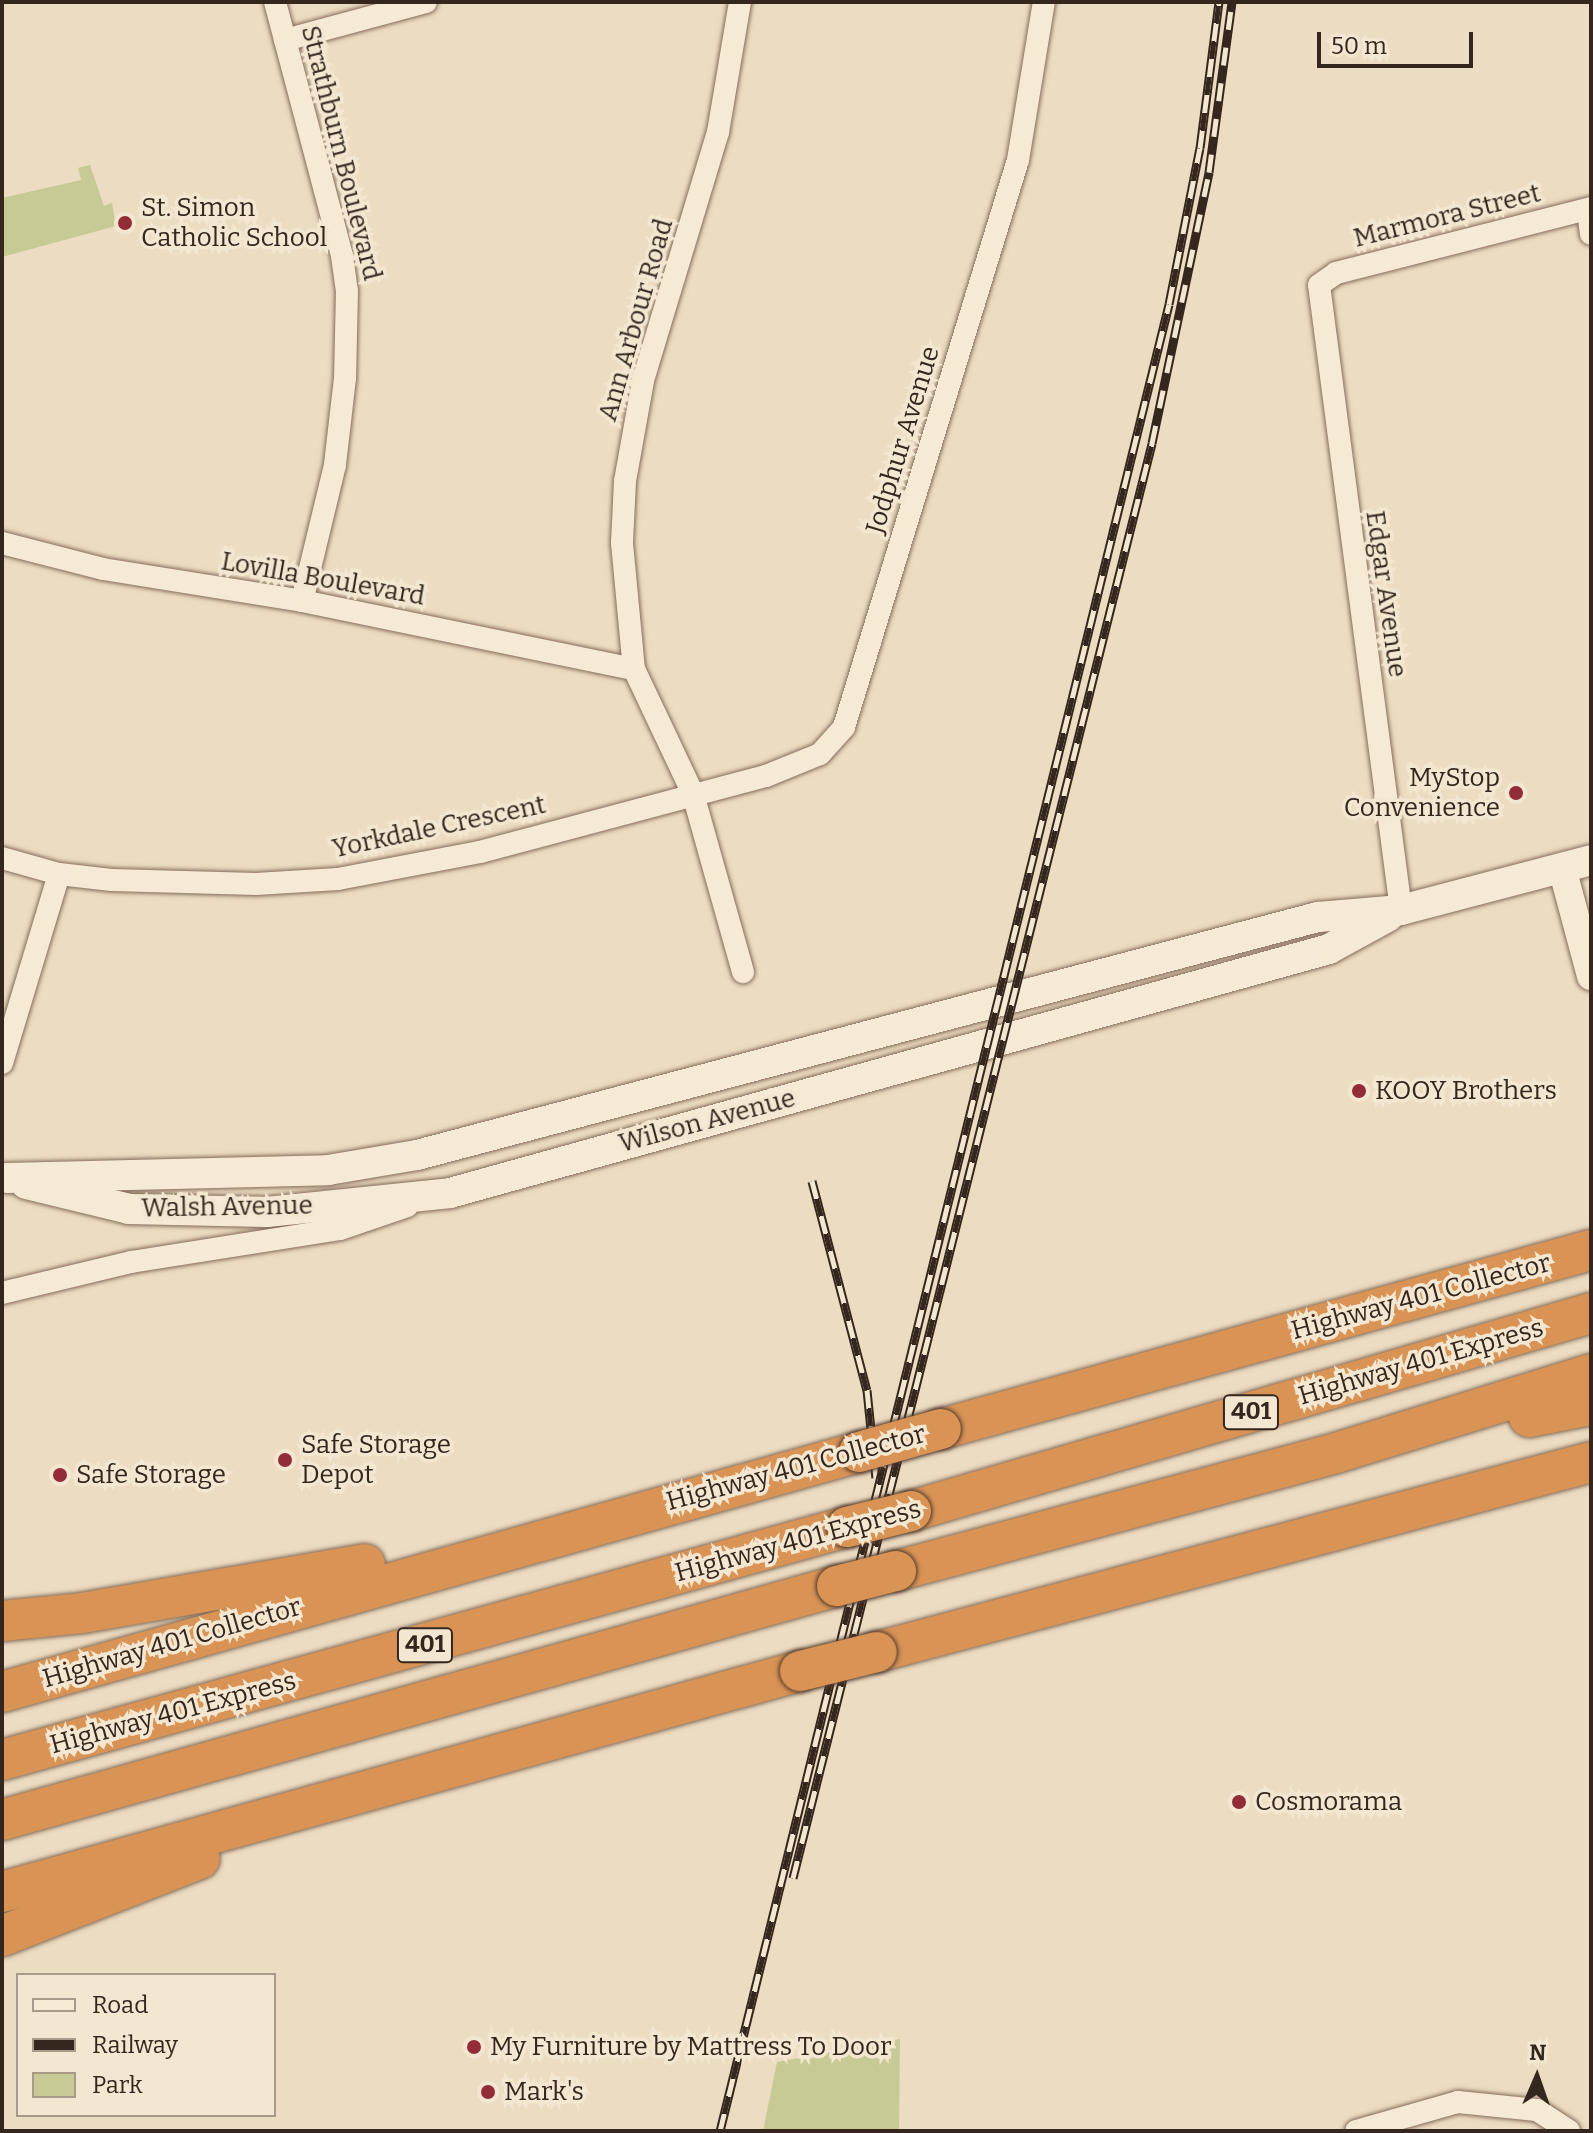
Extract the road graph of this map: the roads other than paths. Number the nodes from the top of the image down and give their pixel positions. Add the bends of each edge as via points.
1 (275, 2) edge
2 (426, 2) edge
3 (740, 2) edge
4 (1044, 2) edge
5 (285, 40) junction
6 (1589, 209) edge
7 (1591, 234) edge
8 (1319, 285) joint
9 (2, 543) edge
10 (302, 601) junction
11 (634, 669) junction
12 (693, 794) junction
13 (2, 858) edge
14 (1576, 864) edge
15 (59, 874) junction
16 (1401, 910) junction
17 (743, 972) dead end
18 (1591, 976) edge
19 (2, 1063) edge
20 (417, 1155) joint
21 (4, 1177) edge
22 (450, 1193) junction
23 (1591, 1250) edge
24 (2, 1293) edge
25 (1591, 1313) edge
26 (1591, 1374) edge
27 (1591, 1405) edge
28 (1336, 1453) junction
29 (1591, 1462) edge
30 (1591, 1489) edge
31 (601, 1521) junction
32 (1219, 1562) junction
33 (2, 1621) edge
34 (2, 1692) edge
35 (2, 1760) edge
36 (382, 1785) junction
37 (2, 1820) edge
38 (2, 1892) edge
39 (2, 1936) edge
40 (1356, 2131) edge
41 (1569, 2131) edge

1 - 5 street, Strathburn Boulevard
2 - 5 street
3 - 11 street, Ann Arbour Road via 718,132 658,326 630,443 622,543
4 - 12 street, Jodphur Avenue via 1018,160 844,727 827,748 804,762
5 - 10 street, Strathburn Boulevard via 342,256 348,325 335,465
6 - 7 street
6 - 8 street, Marmora Street via 1336,273
8 - 16 street, Edgar Avenue
9 - 10 street, Lovilla Boulevard via 103,569
10 - 11 street, Lovilla Boulevard
11 - 12 street, Ann Arbour Road
12 - 15 street, Yorkdale Crescent via 480,852 338,879 187,883
12 - 17 street, Ann Arbour Road
13 - 15 street, Yorkdale Crescent
14 - 16 main road, Wilson Avenue
14 - 18 street
15 - 19 street
16 - 20 main road, Wilson Avenue via 1318,917
16 - 22 main road, Wilson Avenue via 1329,949
20 - 21 main road, Walsh Avenue via 328,1170
21 - 22 main road, Walsh Avenue via 79,1201 129,1209 267,1212
22 - 24 street, Wilson Avenue via 340,1229 131,1262
23 - 31 highway, Highway 401 Collector / 401, bridge
25 - 35 highway, Highway 401 Express / 401, bridge via 911,1511
26 - 28 highway, Highway 401 Express / 401
27 - 28 highway
28 - 37 highway, Highway 401 Express / 401, bridge via 837,1586
29 - 32 highway
30 - 32 highway
31 - 33 highway via 226,1590
31 - 34 highway, Highway 401 Collector / 401
32 - 36 highway, bridge
36 - 38 highway
36 - 39 highway
40 - 41 street via 1458,2102 1537,2110

